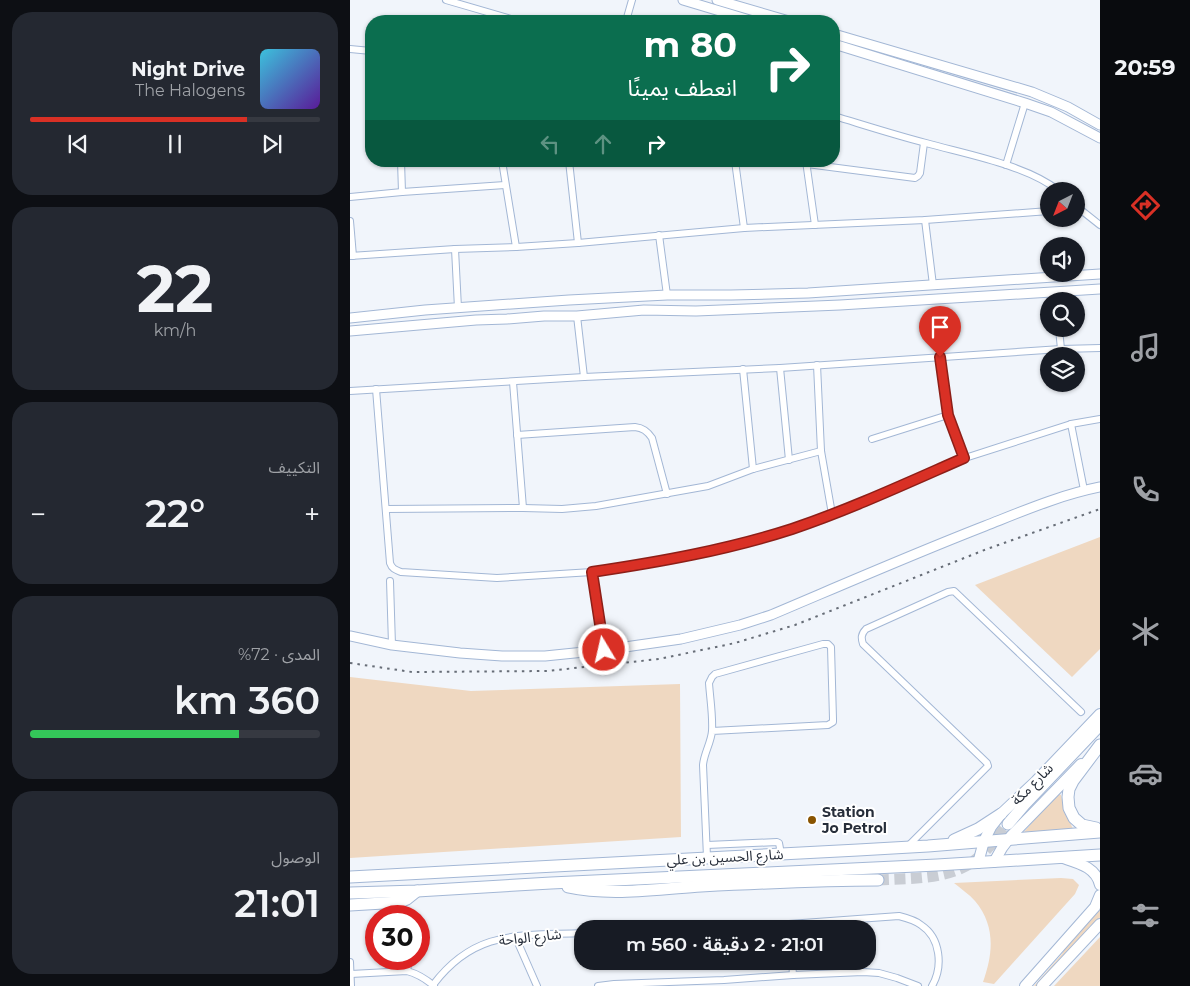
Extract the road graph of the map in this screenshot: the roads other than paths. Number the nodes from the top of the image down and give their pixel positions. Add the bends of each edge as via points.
1 (446, 0) edge
2 (632, 0) edge
3 (683, 0) edge
4 (717, 0) edge
5 (497, 15) edge
6 (628, 15) edge
7 (733, 15) edge
8 (768, 15) edge
9 (840, 36) edge
10 (840, 46) edge
11 (350, 49) edge
12 (365, 50) edge
13 (1025, 103) junction
14 (840, 118) edge
15 (1100, 125) edge
16 (1100, 138) edge
17 (924, 143) junction
18 (1006, 165) junction
19 (401, 167) edge
20 (503, 167) edge
21 (570, 167) edge
22 (736, 167) edge
23 (808, 167) edge
24 (840, 167) edge
25 (1040, 182) edge
26 (505, 184) junction
27 (402, 192) junction
28 (350, 197) edge
29 (1040, 212) edge
30 (1085, 212) edge
31 (925, 220) junction
32 (350, 221) edge
33 (815, 225) junction
34 (1100, 225) edge
35 (744, 228) junction
36 (659, 235) junction
37 (578, 243) junction
38 (516, 247) junction
39 (455, 249) junction
40 (351, 256) edge
41 (1100, 274) edge
42 (933, 285) junction
43 (1100, 289) edge
44 (1055, 291) joint
45 (808, 293) junction
46 (667, 294) junction
47 (808, 306) junction
48 (458, 308) junction
49 (577, 316) junction
50 (353, 317) edge
51 (353, 330) edge
52 (1085, 348) edge
53 (1100, 348) edge
54 (1040, 350) edge
55 (940, 357) junction
56 (817, 365) junction
57 (780, 368) junction
58 (744, 369) junction
59 (584, 377) junction
60 (513, 382) junction
61 (376, 389) junction
62 (350, 391) edge
63 (948, 415) junction
64 (1100, 419) edge
65 (1071, 424) junction
66 (517, 435) junction
67 (872, 439) dead end
68 (821, 451) junction
69 (964, 458) junction
70 (789, 460) junction
71 (754, 469) junction
72 (1100, 487) edge
73 (1084, 490) junction
74 (667, 494) junction
75 (523, 508) junction
76 (386, 509) junction
77 (832, 514) junction
78 (592, 572) junction
79 (390, 581) dead end
80 (350, 636) edge
81 (392, 646) junction
82 (604, 650) junction
83 (1081, 712) dead end
84 (1100, 714) edge
85 (1100, 725) edge
86 (712, 731) junction
87 (1100, 745) edge
88 (1000, 814) junction
89 (1008, 824) tunnel mouth
90 (1100, 830) edge
91 (1008, 840) junction
92 (984, 841) junction
93 (752, 843) junction
94 (707, 845) junction
95 (941, 845) junction
96 (908, 847) junction
97 (782, 854) junction
98 (753, 855) junction
99 (1100, 855) edge
100 (1059, 857) junction
101 (706, 858) junction
102 (994, 862) junction
103 (978, 863) junction
104 (350, 877) edge
105 (878, 880) tunnel mouth
106 (551, 883) junction
107 (1100, 885) edge
108 (417, 891) junction
109 (350, 893) edge
110 (1100, 895) edge
111 (350, 905) edge
112 (855, 920) edge
113 (1100, 924) edge
114 (574, 933) edge
115 (515, 936) junction
116 (350, 962) edge
117 (793, 970) edge
118 (408, 971) joint
119 (351, 974) edge
120 (793, 975) junction
121 (1052, 975) junction
122 (725, 983) edge
123 (434, 985) edge
124 (352, 986) edge
125 (537, 986) edge
126 (598, 986) edge
127 (918, 986) edge
128 (932, 986) edge
129 (1024, 986) edge
130 (1042, 986) edge
131 (1049, 986) edge

1 - 5 street
2 - 6 street
3 - 7 street
4 - 8 street
9 - 15 street via 1032,92
10 - 13 street
11 - 12 street
13 - 16 street via 1051,112
13 - 18 street
14 - 17 street
17 - 18 street
17 - 24 street via 920,173 914,178
18 - 25 street
19 - 27 street
20 - 26 street
21 - 37 street
22 - 35 street
23 - 33 street
26 - 27 street
26 - 38 street
27 - 28 street
29 - 31 street
30 - 34 street
31 - 33 street
31 - 42 street
32 - 40 street
33 - 35 street
35 - 36 street
36 - 37 street
36 - 46 street
37 - 38 street
38 - 39 street
39 - 40 street
39 - 48 street
41 - 42 street
42 - 45 street
43 - 44 street
44 - 47 street
45 - 46 street
45 - 47 street
46 - 48 street
47 - 49 street via 644,310
48 - 50 street
49 - 51 street
49 - 59 street
50 - 51 street
52 - 53 street
54 - 55 street
55 - 56 street
55 - 63 street
56 - 57 street
56 - 68 street
57 - 58 street
57 - 70 street
58 - 59 street
58 - 71 street
59 - 60 street
60 - 61 street
60 - 66 street
61 - 62 street
61 - 76 street
63 - 67 street
63 - 69 street
64 - 65 street
65 - 69 street
65 - 73 street
66 - 74 street via 642,428 652,438
66 - 75 street
68 - 70 street
68 - 77 street
69 - 77 street
70 - 71 street
71 - 74 street via 708,486
72 - 73 street
73 - 82 street via 957,537 771,615 681,639
74 - 75 street via 596,506
75 - 76 street
76 - 78 street via 390,563 401,572 497,578
77 - 78 street via 740,544
78 - 82 street
79 - 81 street
80 - 81 street
81 - 82 street via 502,656 545,656
83 - 96 street via 954,591 866,629 862,637 864,644 988,766
84 - 88 main road, شارع مكة
85 - 89 highway
86 - 86 street via 709,682 712,676 828,644 834,719 831,724
86 - 94 street via 703,765
87 - 90 highway via 1069,789 1068,797 1074,818 1082,826
87 - 91 main road, شارع مكة
88 - 92 main road, شارع مكة
88 - 95 highway via 978,829
90 - 91 highway, شارع الحسين بن علي
91 - 92 highway, شارع الحسين بن علي
91 - 102 main road, شارع مكة
92 - 95 highway, شارع الحسين بن علي
92 - 103 main road, شارع مكة
93 - 94 street
93 - 97 street via 778,842
93 - 98 street
94 - 101 street
95 - 96 highway, شارع الحسين بن علي
96 - 97 highway, شارع الحسين بن علي
97 - 98 highway, شارع الحسين بن علي
98 - 101 highway, شارع الحسين بن علي
99 - 100 highway, شارع الحسين بن علي
100 - 102 highway, شارع الحسين بن علي
100 - 107 main road via 1087,867
101 - 104 highway, شارع الحسين بن علي
102 - 103 highway, شارع الحسين بن علي
103 - 106 highway, شارع الحسين بن علي
105 - 106 highway via 618,891 584,890
106 - 108 highway, شارع الحسين بن علي
108 - 109 highway, شارع الحسين بن علي
108 - 111 highway via 400,902
110 - 129 main road via 1095,907
112 - 128 street via 899,916 923,926 937,946 938,970
113 - 121 main road
114 - 115 street, شارع الواحة
115 - 123 street, شارع الواحة via 494,940 464,954 448,966
115 - 125 street
116 - 119 street
117 - 120 street
118 - 119 street
118 - 123 street
119 - 124 street
120 - 122 street
120 - 127 street via 880,973
121 - 130 main road
121 - 131 main road
122 - 126 street

